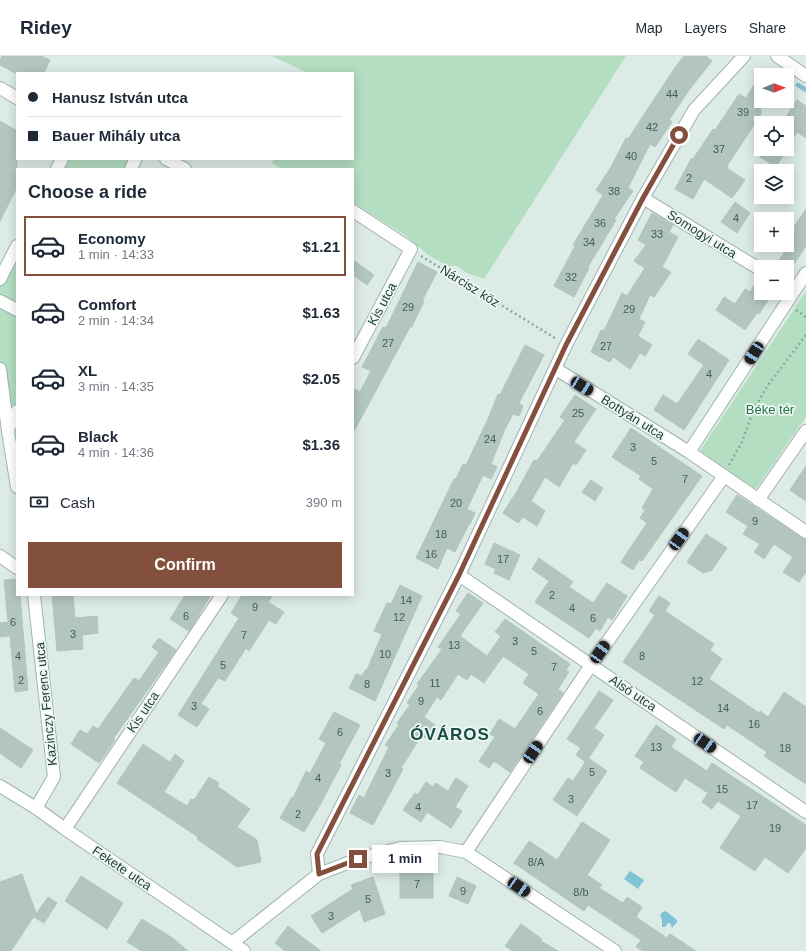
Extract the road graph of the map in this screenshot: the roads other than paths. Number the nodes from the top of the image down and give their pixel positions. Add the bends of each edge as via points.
1 (744, 56) edge
2 (777, 56) edge
3 (806, 76) edge
4 (0, 88) edge
5 (16, 97) edge
6 (168, 160) edge
7 (183, 168) edge
8 (643, 198) junction
9 (354, 212) edge
10 (16, 248) edge
11 (754, 266) edge
12 (806, 272) edge
13 (0, 279) edge
14 (794, 285) edge
15 (784, 300) edge
16 (0, 301) edge
17 (16, 309) edge
18 (354, 356) edge
19 (556, 369) junction
20 (0, 370) edge
21 (16, 413) edge
22 (8, 431) junction
23 (806, 431) edge
24 (689, 452) junction
25 (724, 476) junction
26 (16, 481) edge
27 (758, 500) junction
28 (806, 532) edge
29 (0, 556) edge
30 (16, 567) edge
31 (459, 575) junction
32 (34, 596) edge
33 (221, 596) edge
34 (591, 665) junction
35 (0, 786) edge
36 (36, 808) junction
37 (806, 812) edge
38 (65, 829) junction
39 (466, 852) junction
40 (319, 874) junction
41 (232, 943) junction
42 (244, 951) edge
43 (614, 951) edge

1 - 8 street via 694,110
2 - 3 street
4 - 5 street
6 - 7 street
8 - 11 street, Somogyi utca
8 - 19 street
9 - 18 street, Kis utca via 411,249
10 - 13 street
12 - 14 street
15 - 24 street
16 - 17 street
19 - 24 street, Bottyán utca
19 - 31 street
20 - 22 street
21 - 22 street
22 - 26 street
23 - 27 street
24 - 25 street
25 - 27 street
25 - 34 street
27 - 28 street
29 - 30 street
31 - 34 street, Alsó utca
31 - 40 street via 317,854
32 - 36 street, Kazinczy Ferenc utca via 54,777
33 - 38 street, Kis utca
34 - 37 street, Alsó utca
34 - 39 street
35 - 36 street, Fekete utca
36 - 38 street, Fekete utca
38 - 41 street, Fekete utca
39 - 40 street via 440,847 400,848 358,859
39 - 43 street
40 - 41 street
41 - 42 street, Fekete utca

